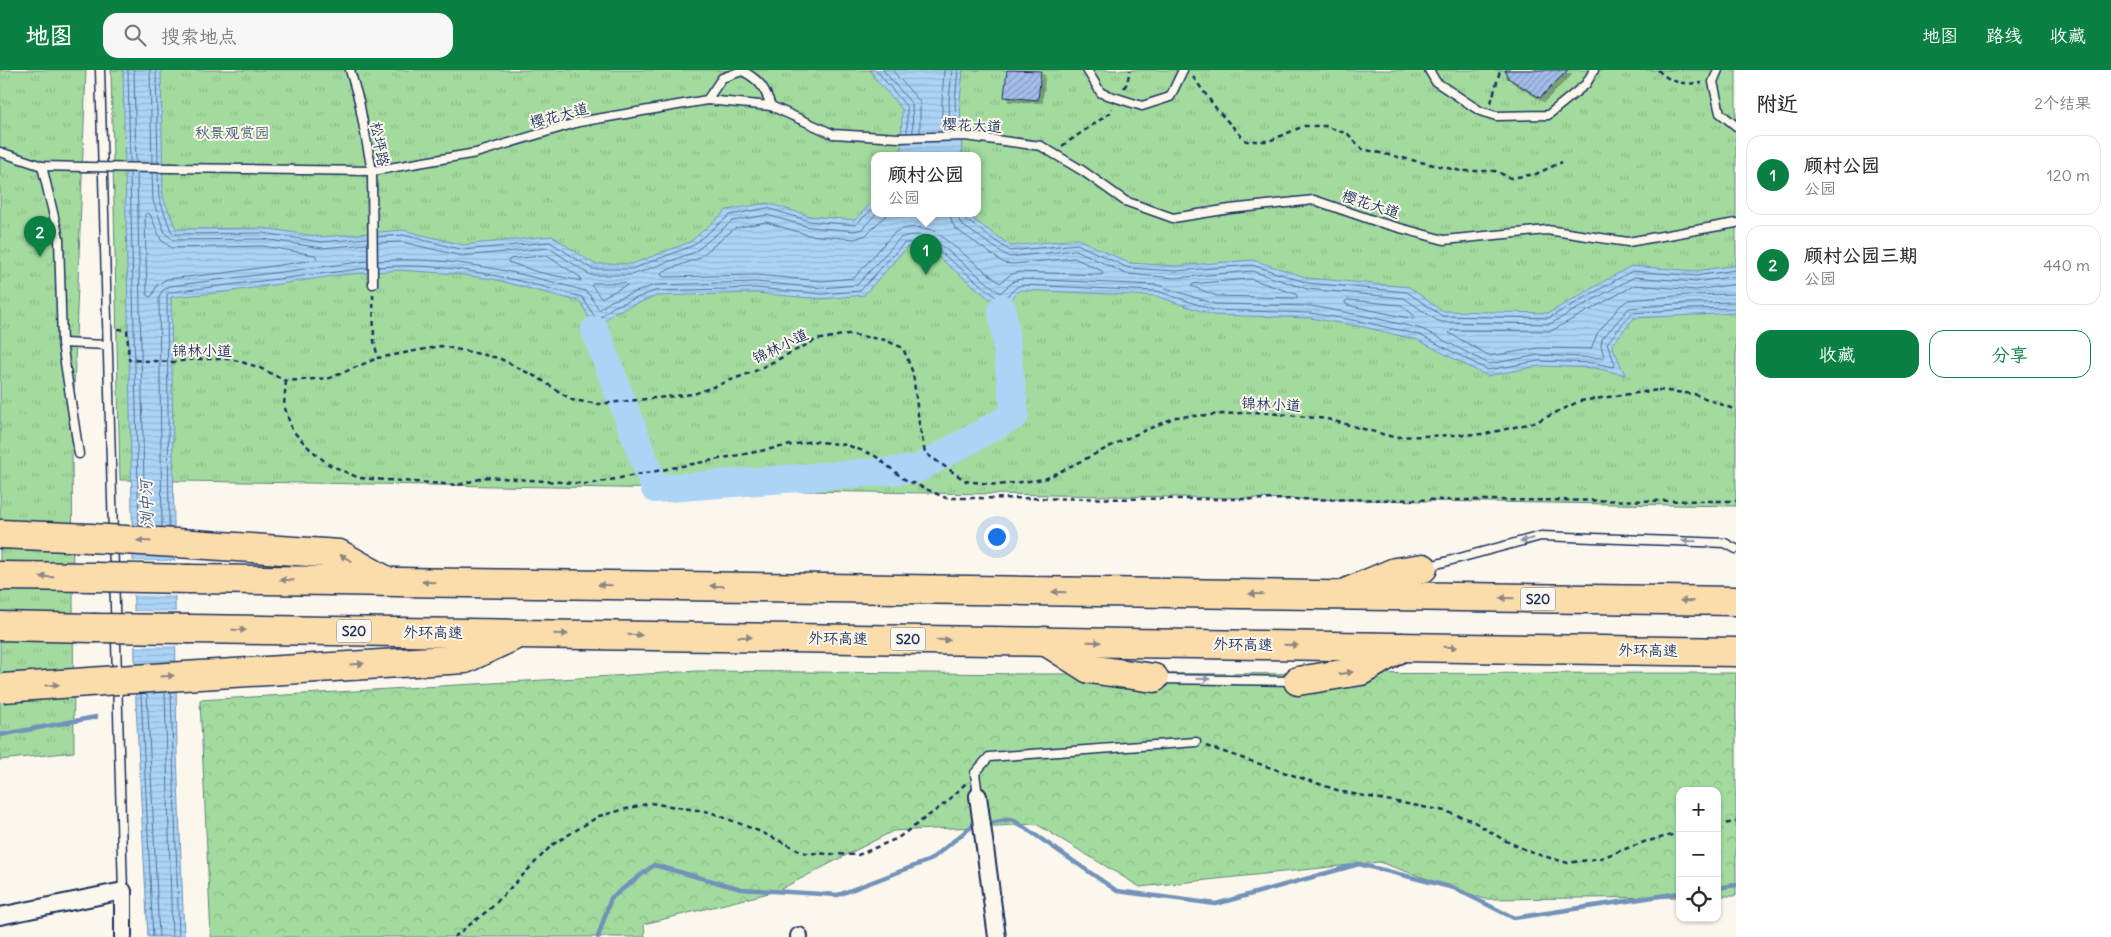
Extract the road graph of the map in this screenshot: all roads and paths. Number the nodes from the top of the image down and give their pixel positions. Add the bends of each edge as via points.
1 (100, 70) edge
2 (350, 70) edge
3 (742, 70) edge
4 (1087, 70) edge
5 (1130, 70) edge
6 (1429, 70) edge
7 (1594, 70) edge
8 (1658, 70) edge
9 (1718, 70) edge
10 (1183, 71) edge
11 (1500, 71) edge
12 (1713, 82) junction
13 (1116, 98) junction
14 (707, 100) junction
15 (771, 106) junction
16 (1480, 111) junction
17 (1736, 126) edge
18 (0, 152) edge
19 (1052, 152) junction
20 (1562, 162) dead end
21 (42, 166) junction
22 (372, 171) junction
23 (1736, 222) edge
24 (373, 284) joint
25 (106, 328) junction
26 (62, 343) junction
27 (107, 345) junction
28 (378, 358) junction
29 (286, 381) junction
30 (1736, 410) edge
31 (79, 454) dead end
32 (1736, 500) edge
33 (0, 534) edge
34 (1736, 549) edge
35 (1423, 568) joint
36 (0, 576) edge
37 (388, 582) junction
38 (1340, 596) junction
39 (1736, 601) edge
40 (0, 626) edge
41 (518, 634) junction
42 (1045, 642) junction
43 (1402, 647) junction
44 (1736, 652) edge
45 (1154, 678) joint
46 (1298, 681) joint
47 (0, 688) edge
48 (1196, 742) joint
49 (975, 773) junction
50 (978, 796) joint
51 (1736, 822) edge
52 (1721, 824) edge
53 (1676, 834) edge
54 (122, 891) junction
55 (0, 916) edge
56 (124, 937) edge
57 (454, 937) edge
58 (997, 937) edge

1 - 25 lane
2 - 22 lane, 松坪路
3 - 14 lane via 722,78
3 - 15 lane via 757,78
4 - 13 lane via 1101,93
5 - 13 path via 1127,83
6 - 16 lane via 1436,82
7 - 16 lane via 1586,84 1548,115 1496,116
8 - 12 path via 1681,84
9 - 12 lane
10 - 13 lane via 1170,97 1142,106
10 - 20 path via 1194,77 1218,112 1246,141 1269,141 1304,126 1325,126 1348,134 1362,149 1461,171 1495,171 1511,178 1536,174
11 - 16 path via 1492,101
12 - 17 lane via 1720,113
13 - 19 path via 1110,113
14 - 15 lane, 樱花大道
14 - 22 lane, 樱花大道 via 579,122 476,153
15 - 19 lane, 樱花大道 via 833,134 899,138 965,136 1041,146
18 - 21 lane, 樱花大道
19 - 23 lane, 樱花大道 via 1125,201 1173,218 1314,200 1444,240 1547,230 1628,242
21 - 22 lane, 樱花大道, bridge
21 - 26 lane via 59,238
22 - 24 lane, 松坪路
24 - 28 path via 374,340
25 - 27 lane
25 - 29 path, 锦林小道 via 128,330 129,360 231,359 258,367
26 - 27 lane
26 - 31 lane
27 - 54 lane
28 - 29 path via 330,378
28 - 30 path, 锦林小道, bridge via 441,346 499,358 572,400 599,404 694,394 755,371 816,340 848,334 885,340 903,348 913,373 924,453 966,481 997,485 1044,479 1176,417 1258,412 1327,419 1393,437 1485,434 1536,422 1580,401 1658,390 1694,394
29 - 32 path via 284,405 292,430 328,464 359,478 458,484 487,477 589,484 812,442 847,445 874,455 904,479 946,498
37 -> 33 highway, bridge via 339,554
34 -> 35 lane via 1725,543 1540,536
35 - 38 highway via 1395,572
37 -> 36 highway, S20, bridge
38 -> 37 highway, S20
39 -> 38 highway, S20
40 -> 41 highway, 外环高速 / S20, bridge
41 -> 42 highway, 外环高速 / S20
47 -> 41 highway, bridge via 465,658
42 -> 43 highway, 外环高速 / S20
42 - 45 highway via 1089,669
43 -> 44 highway, 外环高速 / S20
46 -> 43 highway via 1361,671
45 -> 46 lane
48 - 49 lane via 989,757
48 - 53 path via 1343,792 1446,811 1471,820 1504,840 1568,863 1601,858
49 - 50 lane
49 - 57 path via 947,802 898,838 858,855 805,853 710,812 650,803 600,816 552,845 491,908
50 - 58 street
51 - 52 path
54 - 55 street
54 - 56 street

